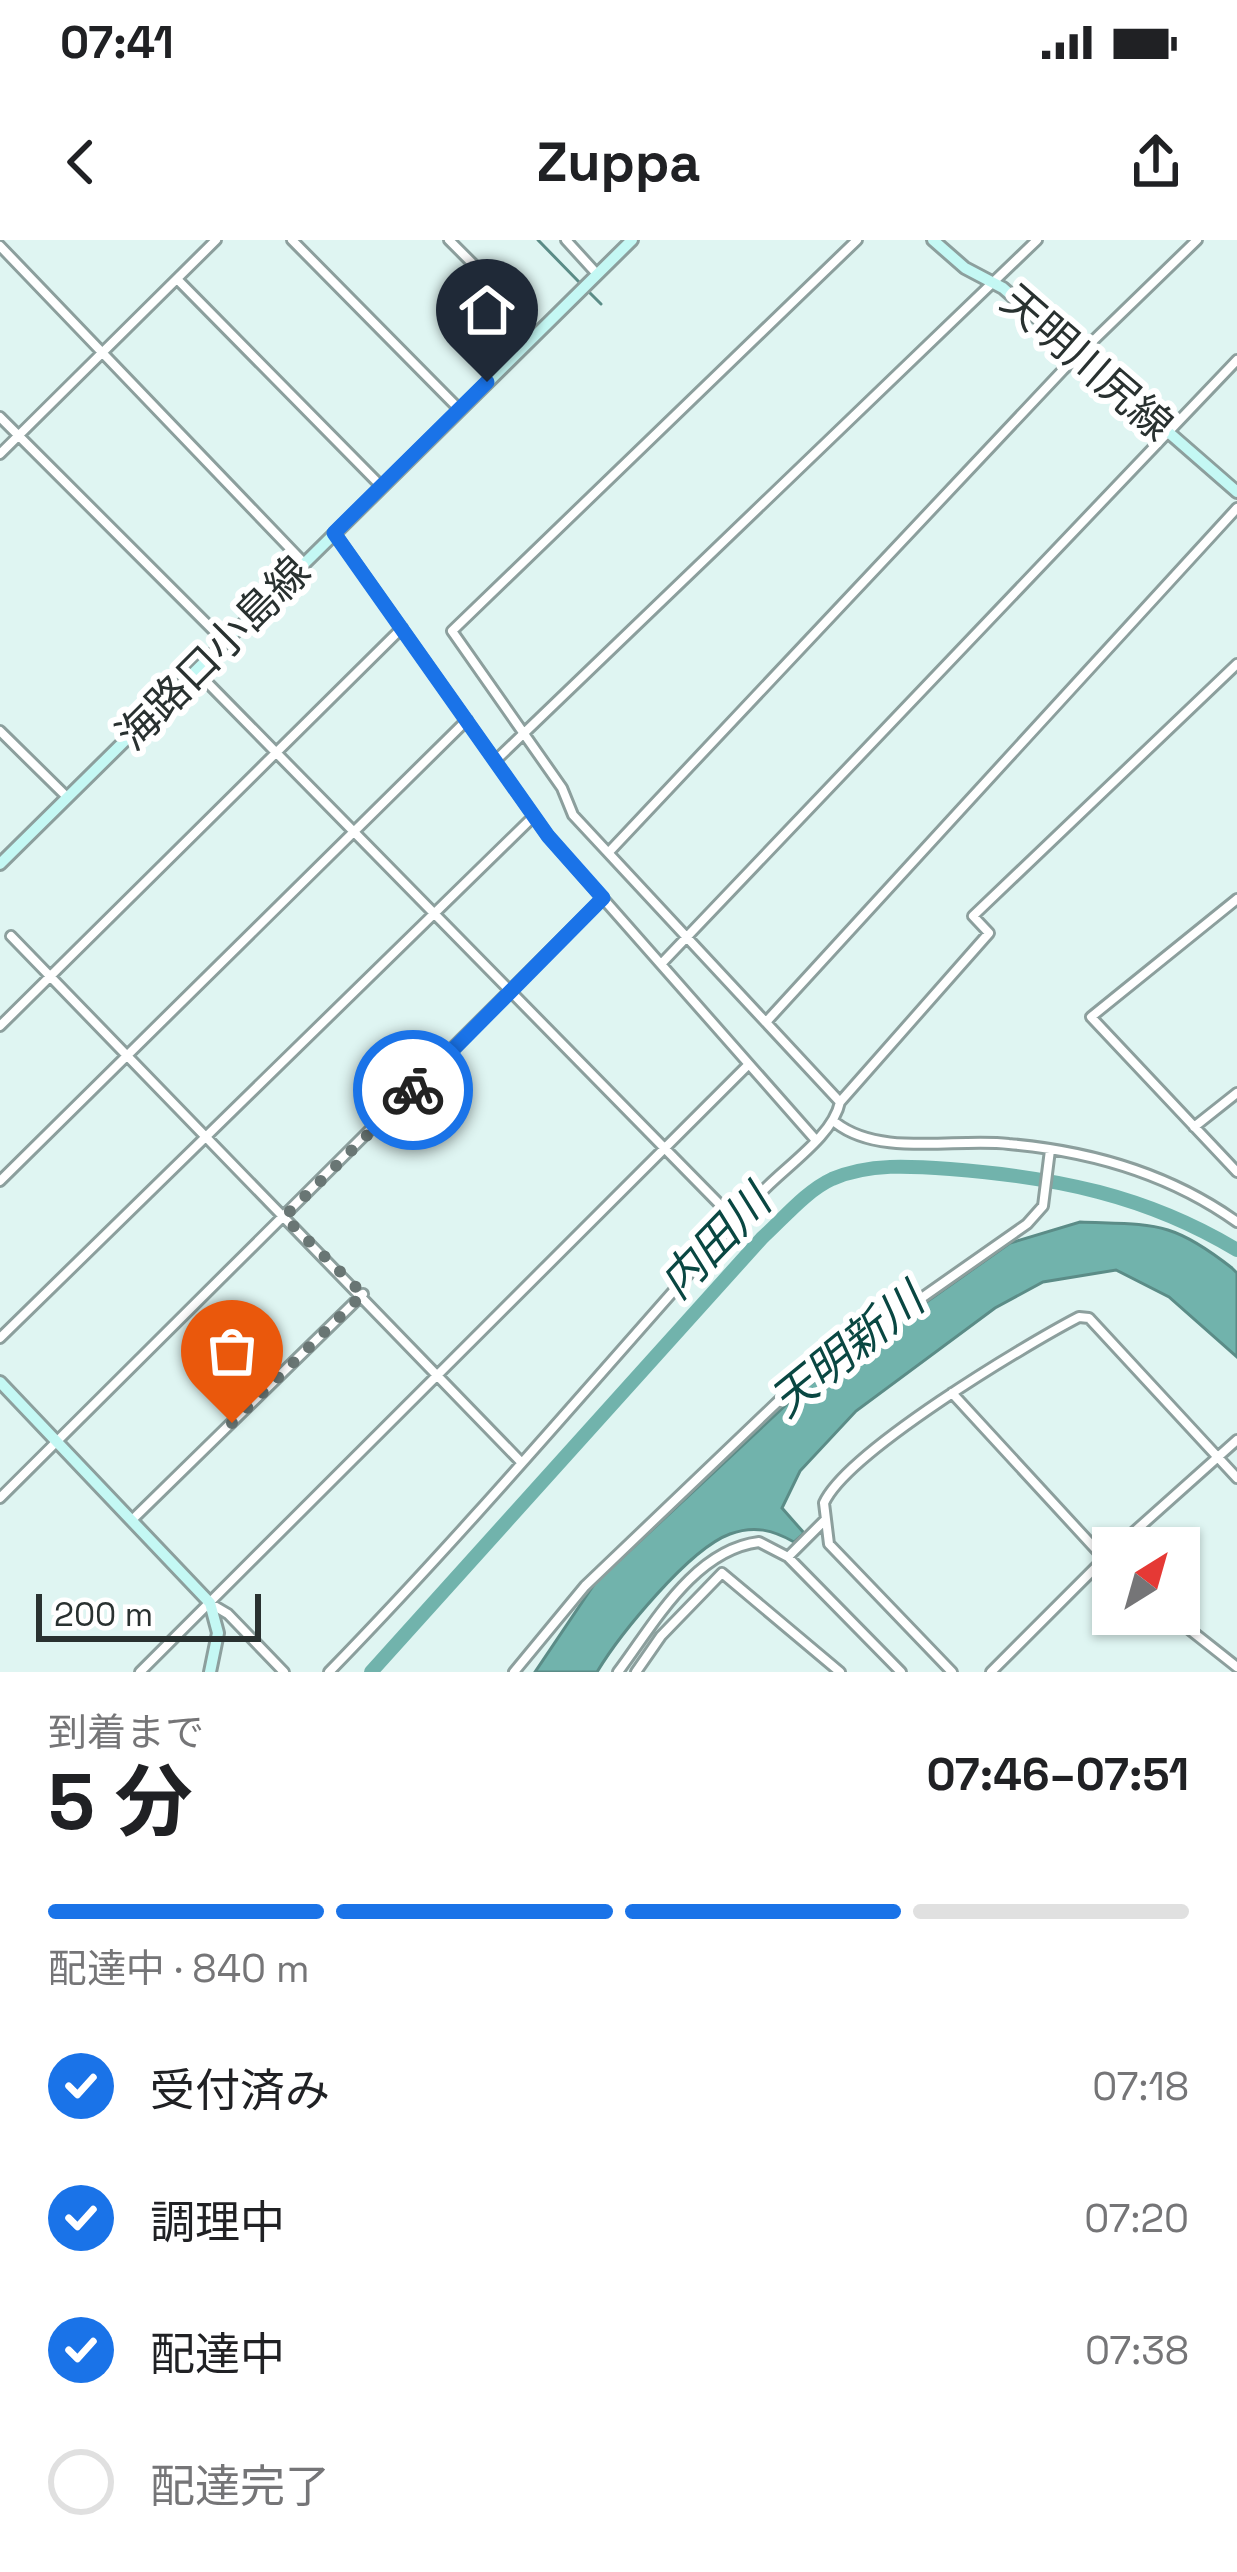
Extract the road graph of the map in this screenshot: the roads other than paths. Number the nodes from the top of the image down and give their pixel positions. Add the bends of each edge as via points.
1 (216, 240) edge
2 (292, 240) edge
3 (449, 240) edge
4 (566, 240) edge
5 (632, 240) edge
6 (857, 240) edge
7 (933, 240) edge
8 (1037, 240) edge
9 (1197, 240) edge
10 (0, 246) edge
11 (597, 274) junction
12 (177, 279) junction
13 (995, 282) junction
14 (516, 307) dead end
15 (102, 353) junction
16 (1079, 355) junction
17 (1237, 360) edge
18 (459, 409) junction
19 (0, 417) edge
20 (1167, 430) junction
21 (18, 436) junction
22 (0, 454) edge
23 (382, 487) junction
24 (1237, 492) edge
25 (1237, 508) edge
26 (334, 533) junction
27 (304, 563) junction
28 (402, 628) junction
29 (225, 642) junction
30 (1237, 664) edge
31 (196, 671) junction
32 (467, 720) junction
33 (0, 731) edge
34 (525, 733) junction
35 (276, 753) junction
36 (495, 761) junction
37 (67, 797) junction
38 (534, 815) junction
39 (351, 830) junction
40 (609, 852) junction
41 (0, 864) edge
42 (603, 898) junction
43 (1237, 899) edge
44 (432, 913) junction
45 (689, 935) junction
46 (11, 936) dead end
47 (663, 962) junction
48 (49, 976) junction
49 (510, 994) junction
50 (767, 1021) junction
51 (0, 1026) edge
52 (128, 1055) junction
53 (748, 1066) junction
54 (1237, 1093) edge
55 (840, 1102) junction
56 (836, 1123) junction
57 (1194, 1127) junction
58 (206, 1135) junction
59 (814, 1138) junction
60 (663, 1148) junction
61 (1050, 1150) junction
62 (1237, 1172) edge
63 (0, 1181) edge
64 (284, 1217) junction
65 (736, 1221) junction
66 (1237, 1222) edge
67 (363, 1294) junction
68 (0, 1338) edge
69 (435, 1375) junction
70 (0, 1382) edge
71 (952, 1393) junction
72 (1237, 1440) edge
73 (57, 1441) junction
74 (1216, 1459) junction
75 (520, 1462) junction
76 (1237, 1478) edge
77 (0, 1498) edge
78 (134, 1520) junction
79 (822, 1523) junction
80 (1140, 1527) edge
81 (1092, 1548) edge
82 (788, 1557) junction
83 (1092, 1569) edge
84 (210, 1603) junction
85 (1197, 1635) edge
86 (1237, 1667) edge
87 (140, 1672) edge
88 (211, 1672) edge
89 (284, 1672) edge
90 (329, 1672) edge
91 (514, 1672) edge
92 (618, 1672) edge
93 (636, 1672) edge
94 (840, 1672) edge
95 (901, 1672) edge
96 (952, 1672) edge
97 (991, 1672) edge

1 - 12 street
2 - 18 street
3 - 14 street
4 - 11 street
5 - 11 main road, 海路口小島線
6 - 34 street via 452,631
7 - 13 main road, 天明川尻線
8 - 13 street
9 - 16 street
10 - 15 street
11 - 18 main road, 海路口小島線
12 - 15 street
12 - 23 street
13 - 16 main road, 天明川尻線
13 - 34 street
15 - 21 street
15 - 27 street
16 - 20 main road, 天明川尻線
16 - 40 street
17 - 20 street
18 - 23 main road, 海路口小島線
19 - 21 street
20 - 24 main road, 天明川尻線
20 - 45 street
21 - 22 street
21 - 29 street
23 - 26 main road, 海路口小島線
25 - 50 street
26 - 27 main road, 海路口小島線
26 - 28 street
27 - 29 main road, 海路口小島線
28 - 32 street
28 - 35 street
29 - 31 main road, 海路口小島線
30 - 55 street via 973,916 989,933
31 - 35 street
31 - 37 main road, 海路口小島線
32 - 36 street
32 - 39 street
33 - 37 street
34 - 36 street
34 - 40 street via 573,815
35 - 39 street
35 - 48 street
36 - 38 street
37 - 41 main road, 海路口小島線
38 - 42 street
38 - 44 street
39 - 44 street
39 - 52 street
40 - 45 street
42 - 47 street
42 - 49 street
43 - 57 street via 1090,1017
44 - 49 street
44 - 58 street
45 - 47 street
45 - 50 street
46 - 48 street
47 - 53 street
48 - 51 street
48 - 52 street
49 - 60 street
49 - 64 street
50 - 55 street
52 - 58 street
52 - 63 street
53 - 59 street
53 - 60 street
54 - 57 street
55 - 56 street
56 - 59 street
56 - 61 street via 864,1140
57 - 62 street
58 - 64 street
58 - 68 street
59 - 65 street
60 - 65 street
60 - 69 street
61 - 66 street via 1158,1178
61 - 91 street via 1042,1206 1027,1224 789,1391 629,1541
64 - 67 street
64 - 73 street
65 - 75 street
67 - 69 street
67 - 78 street
69 - 75 street
69 - 84 street
70 - 73 main road
71 - 74 street via 1083,1317
71 - 79 street via 827,1496
71 - 81 street
72 - 74 street
73 - 77 street
73 - 78 main road
74 - 76 street
74 - 80 street
75 - 90 street
78 - 84 main road
79 - 82 street
79 - 96 street via 829,1544
82 - 92 street via 759,1542 726,1551 693,1577
82 - 95 street
83 - 97 street
84 - 87 street
84 - 88 main road via 218,1633
84 - 89 street
85 - 86 street
93 - 94 street via 722,1573

